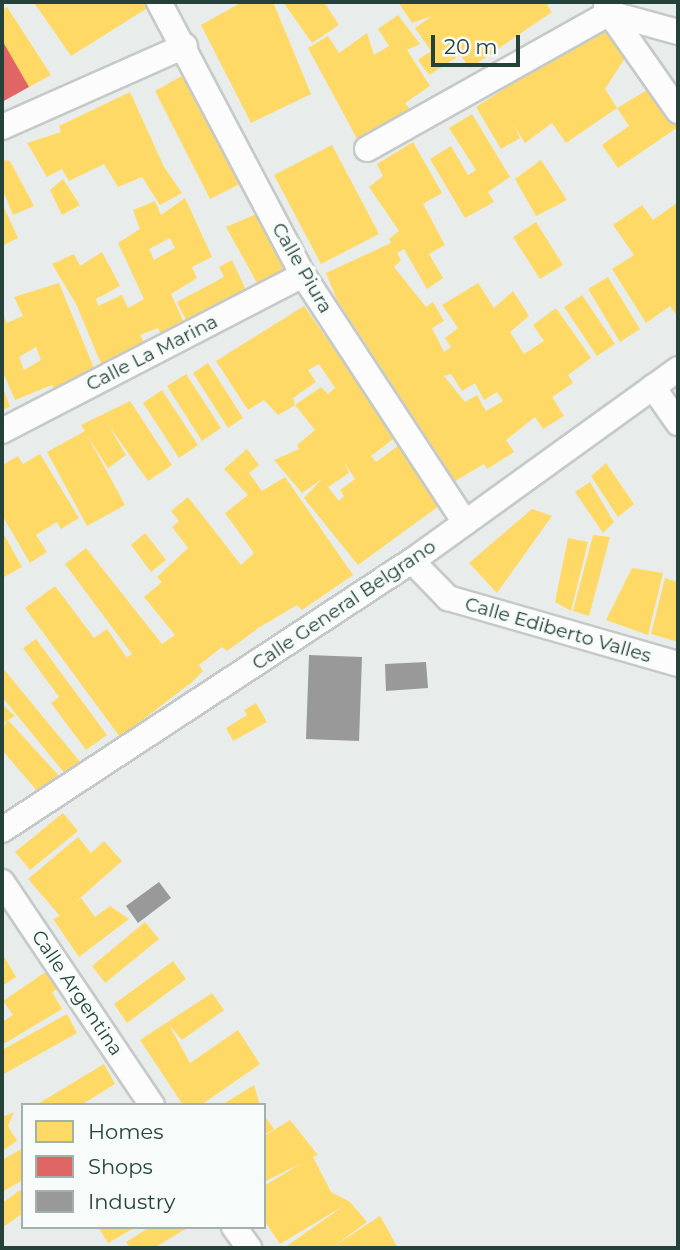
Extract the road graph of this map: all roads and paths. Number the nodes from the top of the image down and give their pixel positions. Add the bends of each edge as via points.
1 (159, 2) edge
2 (605, 7) edge
3 (678, 32) edge
4 (185, 46) junction
5 (678, 111) edge
6 (2, 127) edge
7 (367, 149) dead end
8 (303, 275) junction
9 (678, 369) edge
10 (653, 387) junction
11 (678, 423) edge
12 (2, 431) edge
13 (465, 523) junction
14 (412, 561) junction
15 (678, 664) edge
16 (2, 830) edge
17 (2, 882) edge
18 (151, 1103) edge
19 (235, 1229) edge
20 (248, 1248) edge

1 - 4 street, Calle Piura
2 - 3 street
2 - 5 street
2 - 7 street
4 - 6 street
4 - 8 street, Calle Piura
8 - 12 street, Calle La Marina
8 - 13 street, Calle Piura
9 - 10 street, Calle General Belgrano
10 - 11 street
10 - 13 street, Calle General Belgrano
13 - 14 street, Calle General Belgrano
14 - 15 street, Calle Ediberto Valles via 448,598
14 - 16 street, Calle General Belgrano
17 - 18 street, Calle Argentina
19 - 20 street

